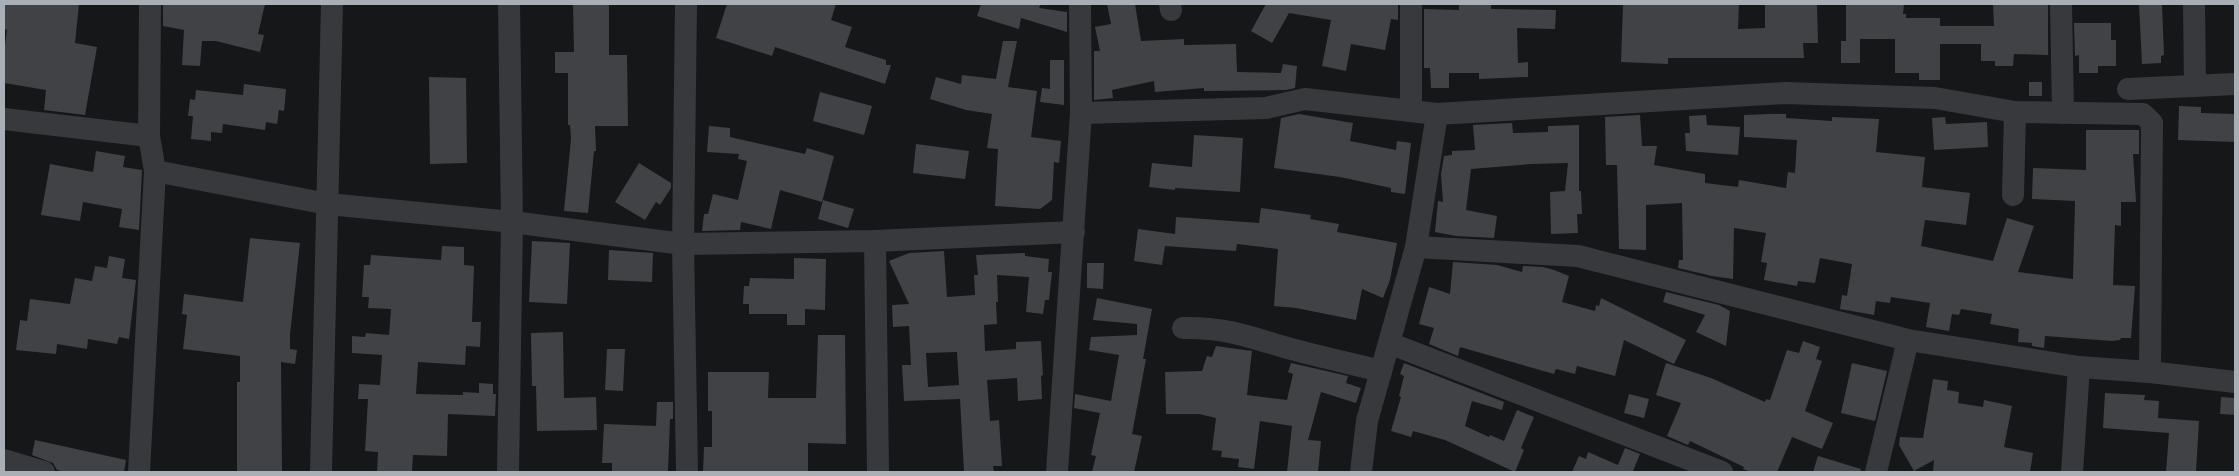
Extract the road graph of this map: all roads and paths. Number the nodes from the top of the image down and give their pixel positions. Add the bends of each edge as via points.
1 (150, 4) edge
2 (332, 4) edge
3 (509, 4) edge
4 (686, 4) edge
5 (1080, 4) edge
6 (1412, 4) edge
7 (2061, 4) edge
8 (2194, 4) edge
9 (2235, 84) edge
10 (2195, 86) junction
11 (2128, 89) dead end
12 (1411, 110) junction
13 (2015, 112) junction
14 (1082, 113) junction
15 (2063, 113) junction
16 (1437, 114) junction
17 (4, 118) edge
18 (150, 136) junction
19 (155, 171) junction
20 (2014, 195) dead end
21 (328, 204) junction
22 (512, 222) junction
23 (1074, 232) junction
24 (875, 241) junction
25 (683, 244) junction
26 (1416, 247) junction
27 (1183, 328) dead end
28 (1908, 340) junction
29 (1389, 342) junction
30 (2079, 367) junction
31 (1381, 371) junction
32 (2150, 372) junction
33 (2235, 382) edge
34 (4, 460) edge
35 (44, 472) edge
36 (139, 472) edge
37 (321, 472) edge
38 (508, 472) edge
39 (687, 472) edge
40 (878, 472) edge
41 (1056, 472) edge
42 (1361, 472) edge
43 (1722, 472) edge
44 (1876, 472) edge
45 (2072, 472) edge

1 - 18 street
2 - 21 street
3 - 22 street
4 - 25 street
5 - 14 street
6 - 12 street
7 - 15 street
8 - 10 street
9 - 10 street
10 - 11 street
12 - 14 street via 1304,98 1266,108
12 - 16 street
13 - 15 street
13 - 16 street via 1936,98 1786,93
13 - 20 street
14 - 23 street
15 - 32 street via 2143,114 2152,123
16 - 26 street
17 - 18 street
18 - 19 street
19 - 21 street
19 - 36 street
21 - 22 street
21 - 37 street
22 - 25 street
22 - 38 street
23 - 24 street
23 - 41 street
24 - 25 street
24 - 40 street
25 - 39 street
26 - 28 street via 1578,256
26 - 29 street
27 - 31 street via 1209,327 1244,334
28 - 30 street
28 - 44 street
29 - 31 street
29 - 43 street
30 - 32 street
30 - 45 street
31 - 42 street via 1367,421
32 - 33 street
34 - 35 street

